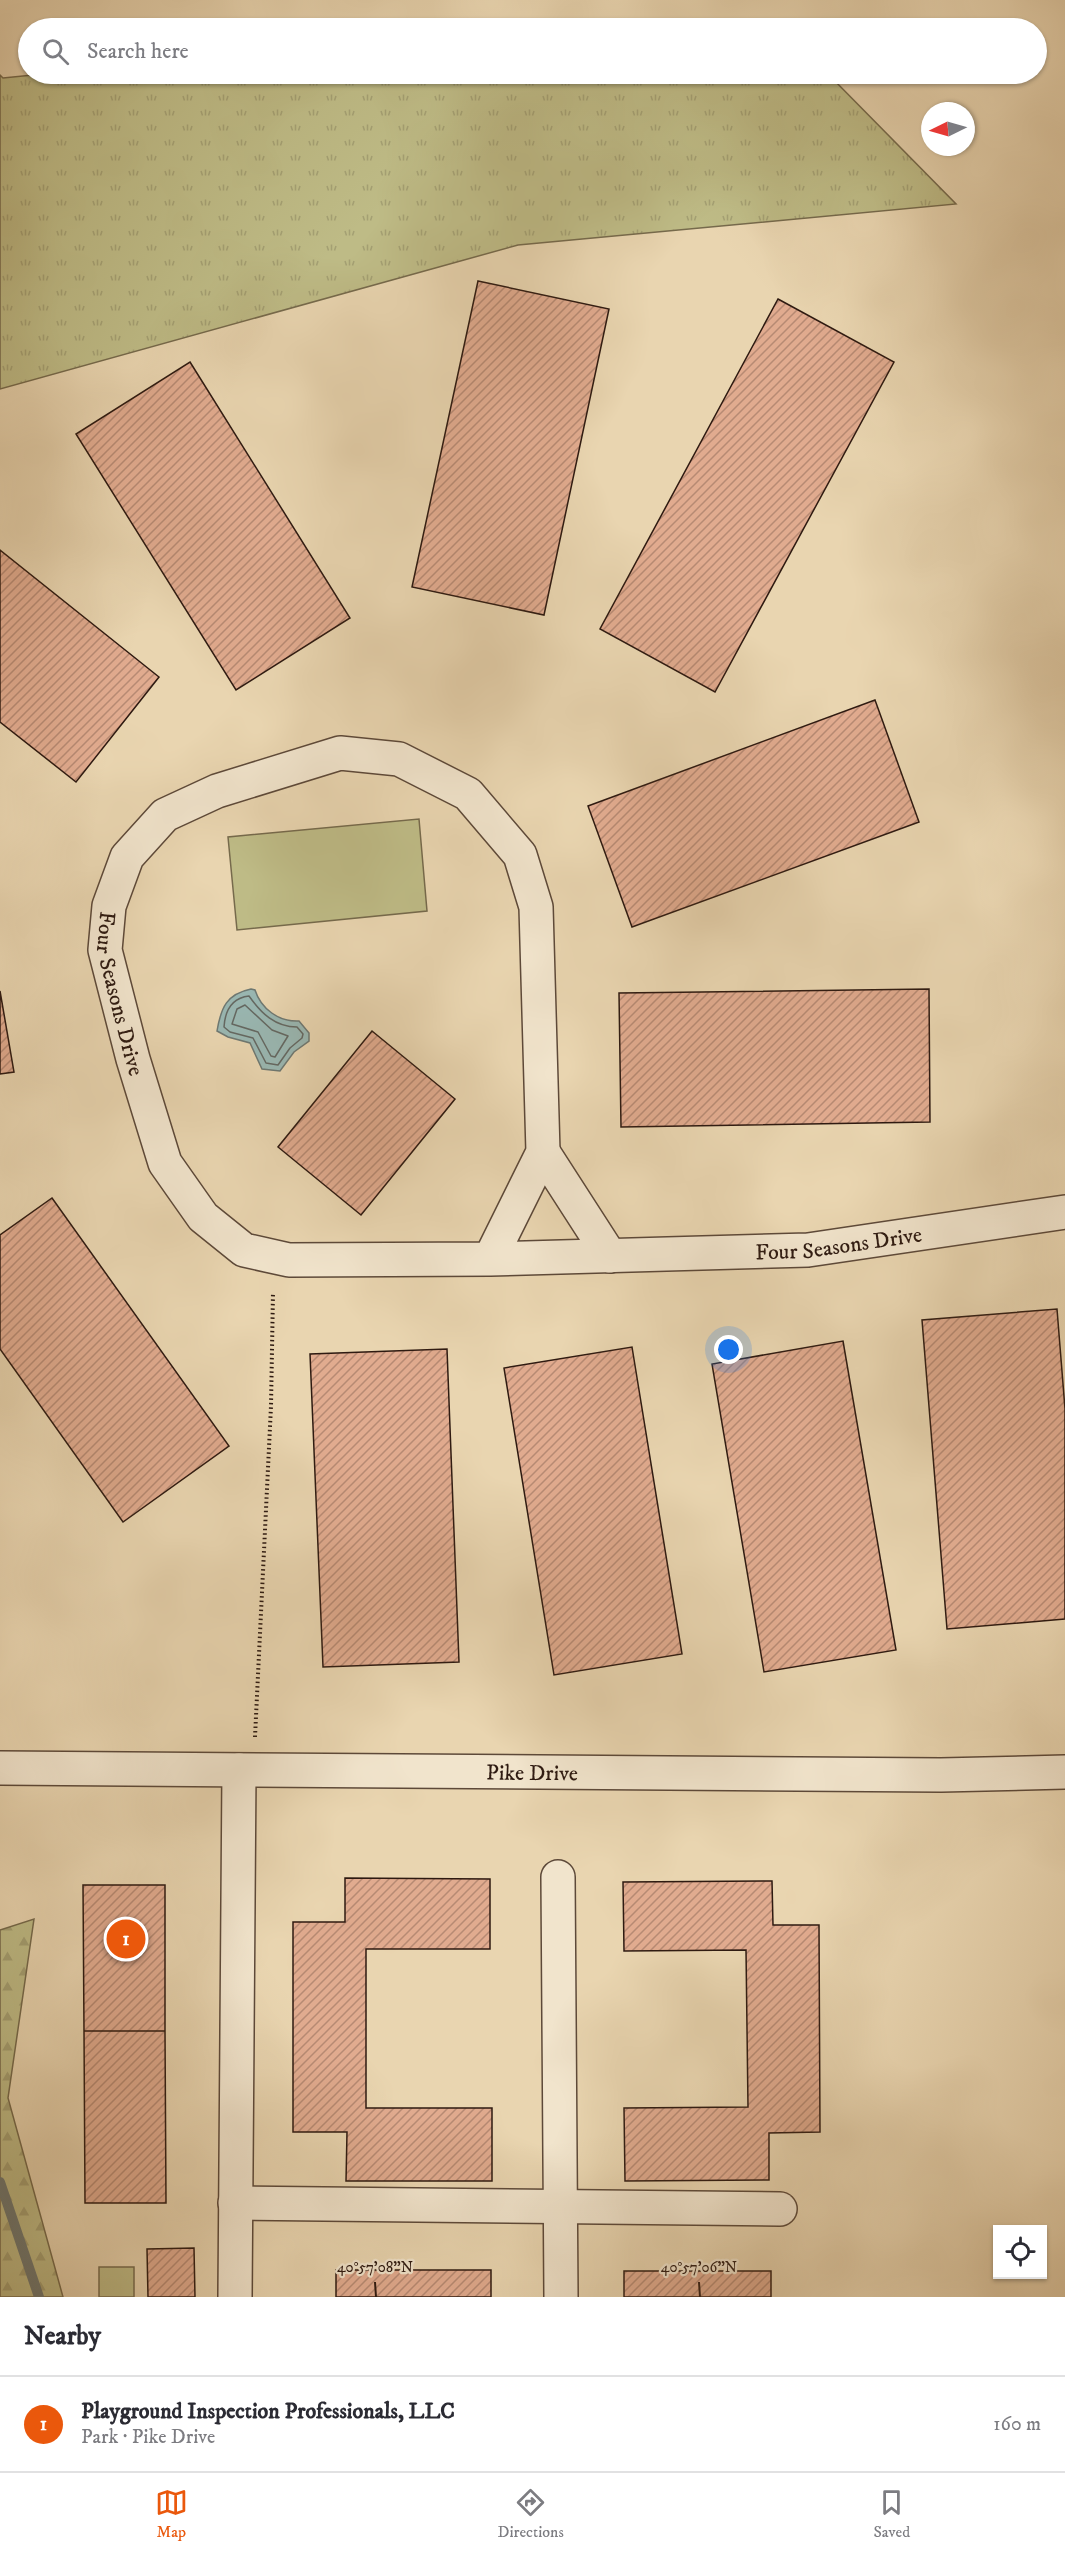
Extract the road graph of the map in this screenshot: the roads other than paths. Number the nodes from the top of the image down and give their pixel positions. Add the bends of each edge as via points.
1 (543, 1152) junction
2 (1065, 1212) edge
3 (610, 1256) junction
4 (490, 1259) junction
5 (0, 1768) edge
6 (239, 1770) junction
7 (1065, 1772) edge
8 (558, 1877) dead end
9 (235, 2203) junction
10 (562, 2207) junction
11 (780, 2209) dead end
12 (235, 2297) edge
13 (561, 2297) edge

1 - 3 street
1 - 4 street, Four Seasons Drive
1 - 4 street, Four Seasons Drive via 536,907 520,855 468,794 399,759 340,753 217,791 165,815 127,857 109,906 105,950 165,1163 203,1217 244,1250 289,1260
2 - 3 street, Four Seasons Drive via 808,1250
3 - 4 street, Four Seasons Drive
5 - 6 street, Pike Drive
6 - 7 street, Pike Drive via 930,1775
6 - 9 street
8 - 10 street
9 - 10 street
9 - 12 street
10 - 11 street
10 - 13 street

